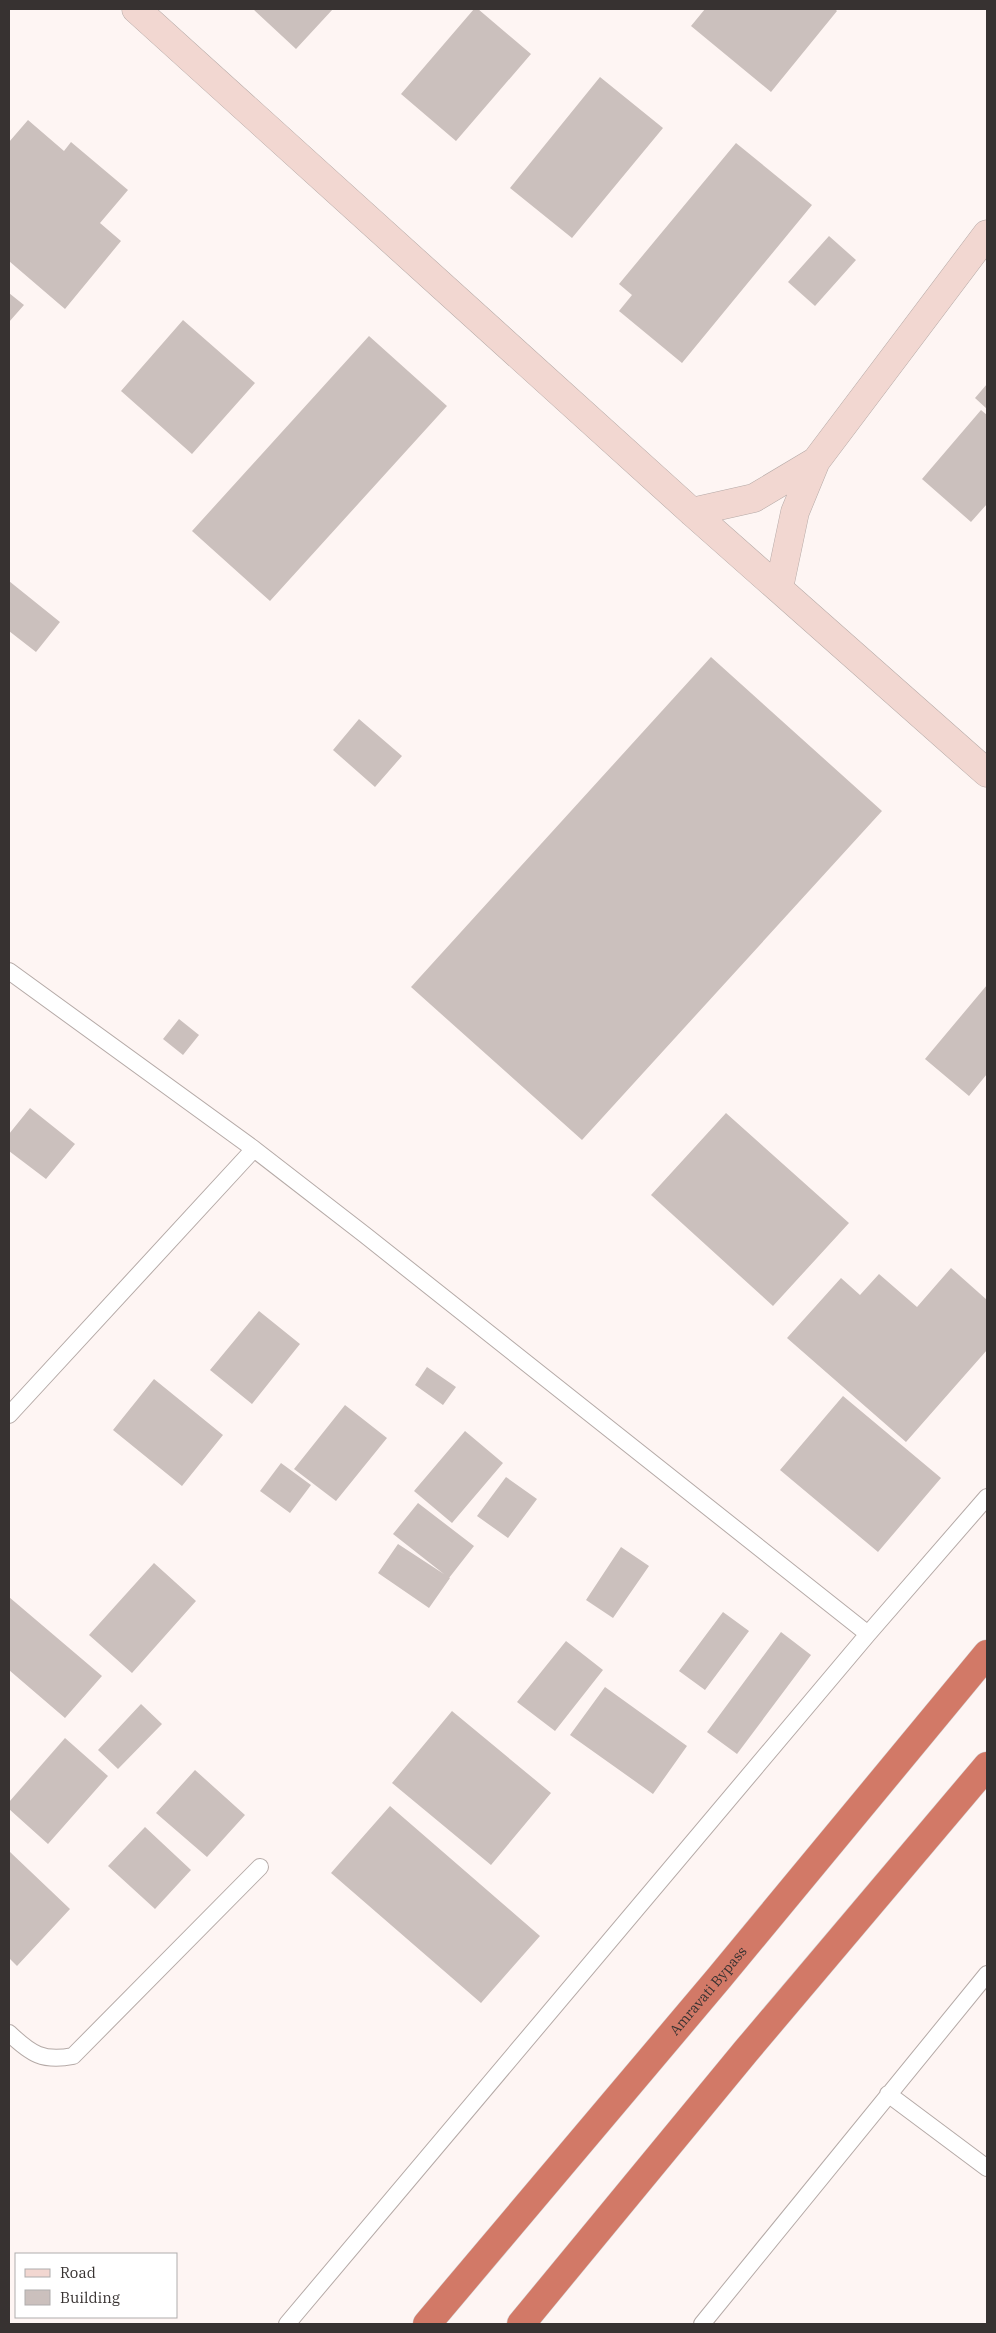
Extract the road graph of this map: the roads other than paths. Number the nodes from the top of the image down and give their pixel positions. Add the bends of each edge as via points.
1 (136, 9) edge
2 (987, 234) edge
3 (816, 460) junction
4 (692, 512) junction
5 (779, 588) junction
6 (987, 773) edge
7 (9, 971) edge
8 (254, 1149) junction
9 (9, 1415) edge
10 (987, 1497) edge
11 (868, 1634) junction
12 (987, 1654) edge
13 (987, 1766) edge
14 (260, 1867) dead end
15 (987, 1974) edge
16 (9, 2034) edge
17 (888, 2094) junction
18 (987, 2168) edge
19 (287, 2324) edge
20 (427, 2324) edge
21 (521, 2324) edge
22 (702, 2324) edge

1 - 4 street
2 - 3 street
3 - 4 street via 754,498
3 - 5 street via 796,512
4 - 5 street
5 - 6 street
7 - 8 lane
8 - 9 lane
8 - 11 lane
10 - 11 lane
11 - 19 lane
12 - 20 highway, Amravati Bypass via 713,1986
13 - 21 highway
14 - 16 lane via 73,2056 57,2059 39,2056
15 - 17 lane
17 - 18 lane
17 - 22 lane

